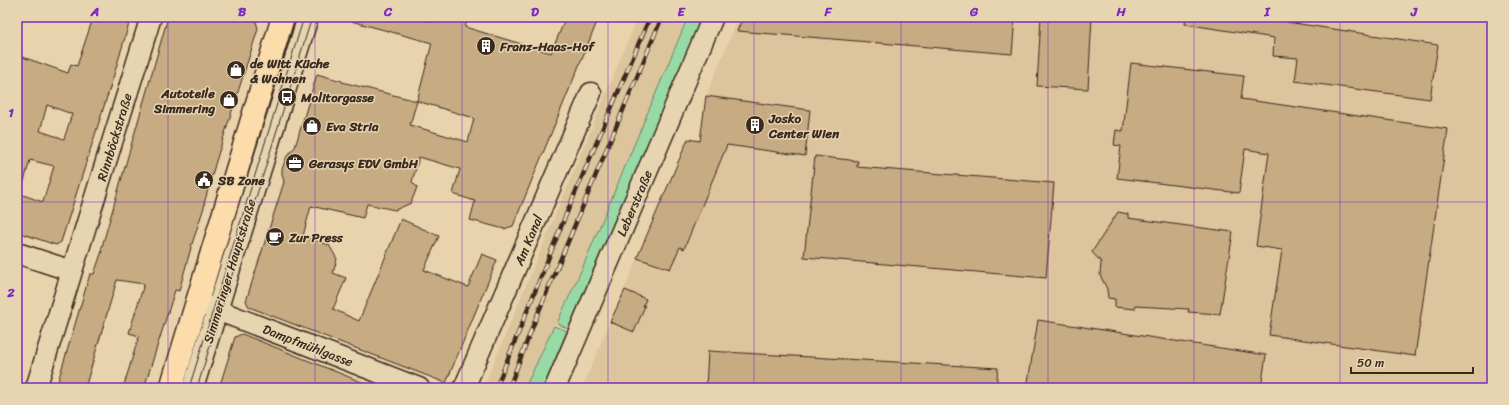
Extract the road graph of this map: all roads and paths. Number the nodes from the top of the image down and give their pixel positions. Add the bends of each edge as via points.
1 (151, 17) edge
2 (283, 17) edge
3 (308, 17) edge
4 (713, 17) edge
5 (591, 93) dead end
6 (17, 253) edge
7 (70, 265) junction
8 (207, 306) junction
9 (36, 388) edge
10 (172, 388) edge
11 (193, 388) edge
12 (419, 388) edge
13 (464, 388) edge
14 (554, 388) edge

1 - 7 street, Rinnböckstraße
2 - 8 main road, Simmeringer Hauptstraße
3 - 8 street, Simmeringer Hauptstraße
4 - 14 street, Leberstraße
5 - 13 street, Am Kanal
6 - 7 street
7 - 9 street, Rinnböckstraße
8 - 10 main road, Simmeringer Hauptstraße
8 - 11 street, Simmeringer Hauptstraße
8 - 12 street, Dampfmühlgasse

